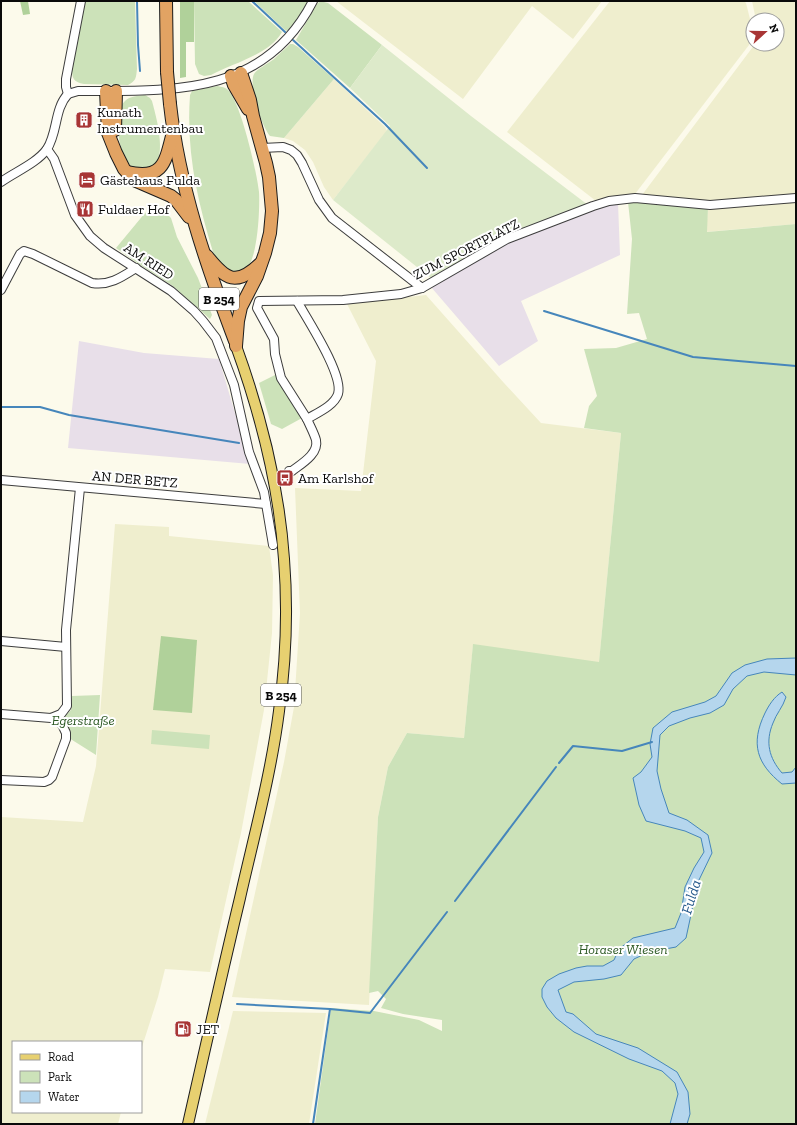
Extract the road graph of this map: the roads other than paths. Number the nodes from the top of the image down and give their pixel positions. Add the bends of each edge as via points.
1 (81, 1) edge
2 (166, 1) edge
3 (313, 1) edge
4 (236, 74) junction
5 (111, 91) junction
6 (68, 94) junction
7 (173, 131) junction
8 (262, 148) junction
9 (47, 149) junction
10 (127, 172) junction
11 (1, 182) edge
12 (796, 198) edge
13 (194, 224) junction
14 (203, 252) junction
15 (262, 262) junction
16 (136, 268) junction
17 (422, 288) junction
18 (1, 290) edge
19 (297, 301) junction
20 (236, 346) junction
21 (307, 419) junction
22 (289, 471) dead end
23 (1, 480) edge
24 (80, 488) junction
25 (266, 504) junction
26 (273, 545) dead end
27 (1, 642) edge
28 (66, 647) junction
29 (1, 714) edge
30 (58, 716) junction
31 (1, 780) edge
32 (188, 1124) edge

1 - 6 street via 66,79
2 - 7 highway, B 254, bridge via 167,72
3 - 4 street via 300,24 276,51 263,61
4 - 5 street via 181,88 158,91
4 - 8 highway via 250,100
5 - 6 street
5 - 10 highway via 108,133 119,161
6 - 9 street via 58,113
7 - 10 highway via 164,161 157,170 143,175
7 - 13 highway, B 254
8 - 15 highway via 269,177 272,211 268,244
8 - 17 street via 283,147 297,155 319,200 332,218
9 - 11 street
9 - 16 street, AM RIED via 54,159 75,215 90,236
10 - 13 highway via 134,180 176,200
12 - 17 street, ZUM SPORTPLATZ via 710,205 635,198 609,201 507,239
13 - 14 highway, B 254
14 - 15 highway via 226,276 238,278 248,274
14 - 20 highway, B 254
15 - 20 highway via 258,276 241,307
16 - 18 street via 110,282 92,283 24,251
16 - 25 street, AM RIED via 171,291 204,321 216,338 234,385 249,452
17 - 19 street, ZUM SPORTPLATZ via 393,295
19 - 21 street via 334,367 338,379 338,394 332,404
19 - 21 street, ZUM SPORTPLATZ via 259,302 257,308 274,339 281,378
20 - 32 main road, B 254 via 258,413 274,479 283,537 286,620 274,744
21 - 22 street via 316,441 316,448 313,454
23 - 24 street, AN DER BETZ
24 - 25 street, AN DER BETZ
24 - 28 street
25 - 26 street, AM RIED
27 - 28 street
28 - 30 street via 67,706
29 - 30 street via 51,718
30 - 31 street via 66,732 66,739 52,777 44,782

